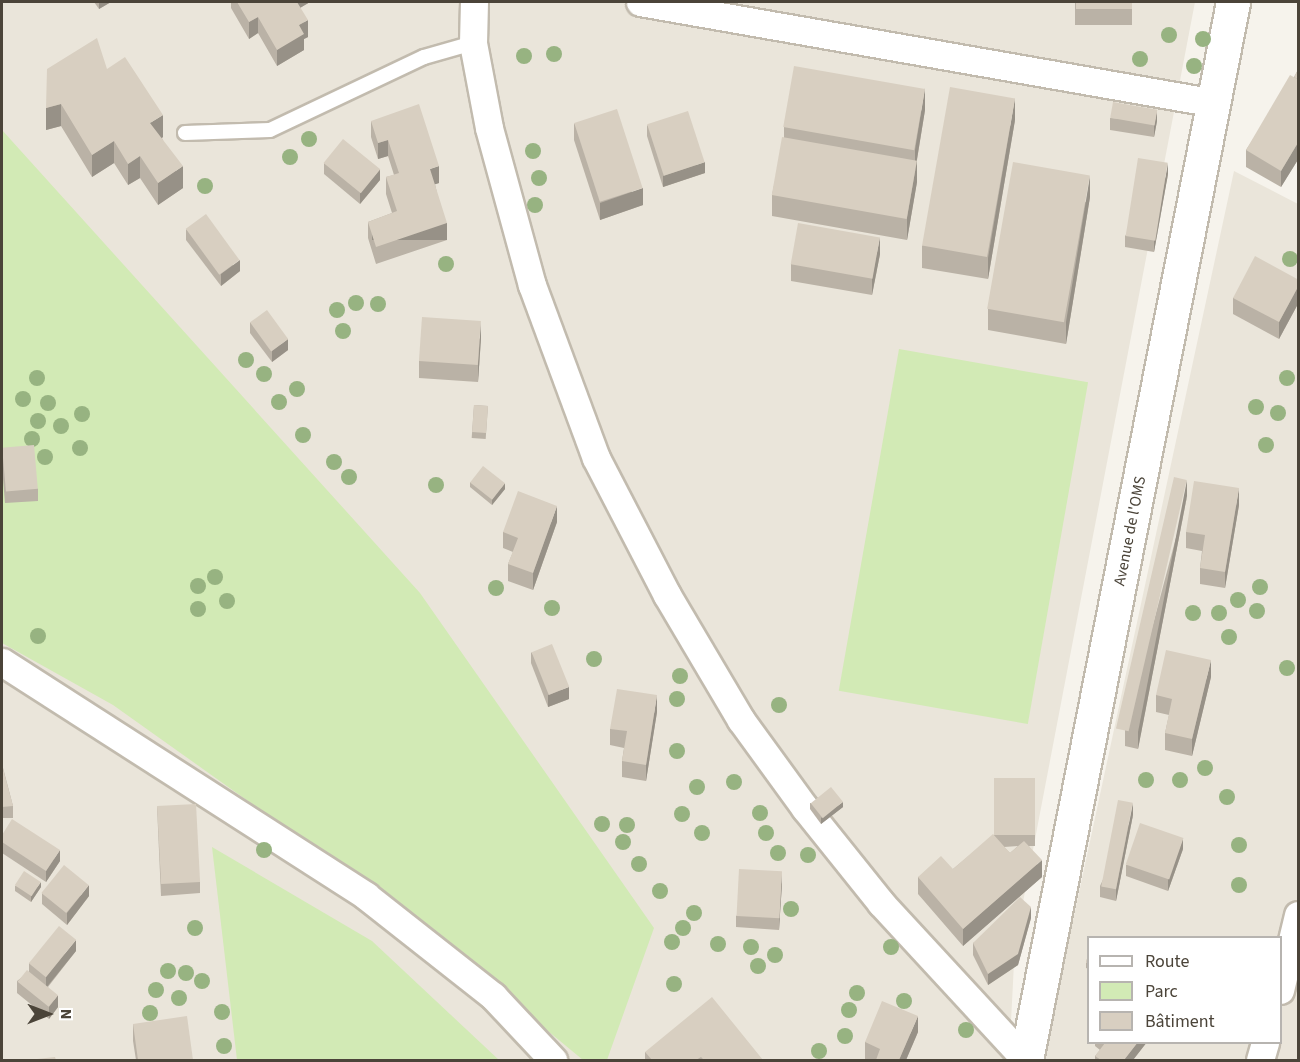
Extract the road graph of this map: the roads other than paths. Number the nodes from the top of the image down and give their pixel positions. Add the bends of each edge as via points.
1 (474, 2) edge
2 (640, 2) edge
3 (1233, 2) edge
4 (473, 43) junction
5 (1215, 103) junction
6 (184, 133) dead end
7 (2, 662) edge
8 (1299, 915) edge
9 (1299, 959) edge
10 (1282, 986) edge
11 (1282, 996) edge
12 (1264, 1044) edge
13 (553, 1060) edge
14 (1026, 1060) edge
15 (1260, 1060) edge

1 - 4 street
2 - 5 street
3 - 5 street, Avenue de l'OMS
4 - 6 lane via 424,57 270,130
4 - 14 street via 489,128 532,285 596,458 667,595 741,720 805,808 881,903
5 - 14 street, Avenue de l'OMS
7 - 13 street via 366,896 492,996
8 - 10 street
9 - 11 lane
12 - 15 street

